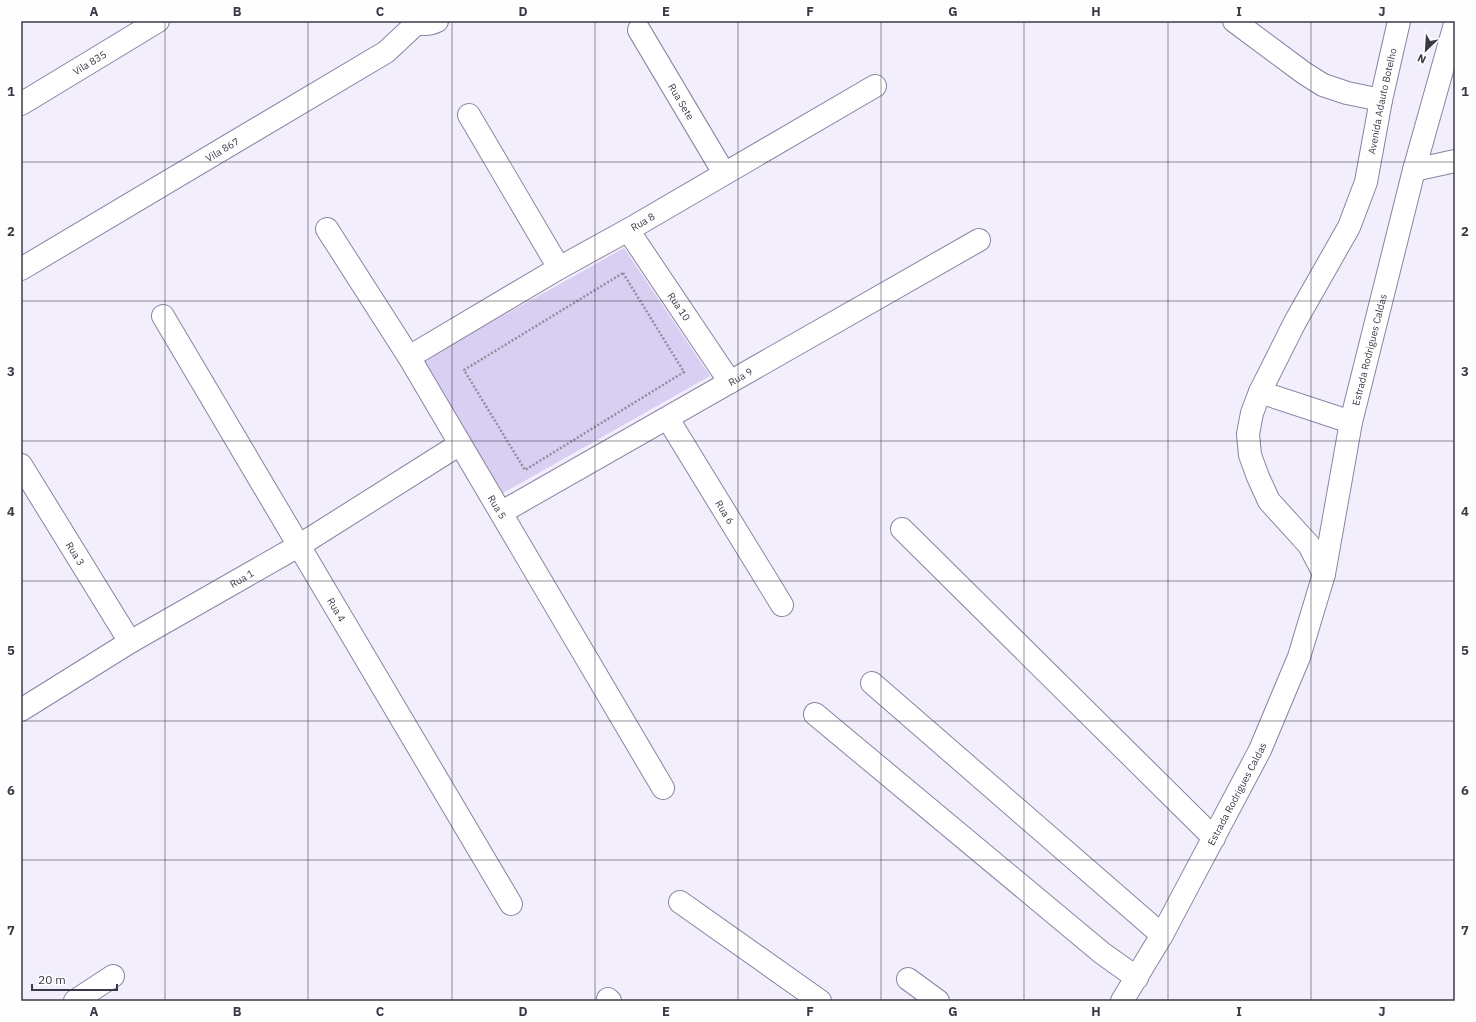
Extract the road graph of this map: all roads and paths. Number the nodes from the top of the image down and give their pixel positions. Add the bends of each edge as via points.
1 (158, 21) edge
2 (1234, 21) edge
3 (1399, 21) edge
4 (423, 22) edge
5 (1455, 24) edge
6 (639, 30) dead end
7 (875, 86) dead end
8 (1381, 100) junction
9 (21, 104) edge
10 (469, 115) dead end
11 (1455, 161) edge
12 (1414, 170) junction
13 (724, 174) junction
14 (327, 229) dead end
15 (628, 230) junction
16 (979, 240) dead end
17 (21, 268) edge
18 (559, 268) junction
19 (163, 316) dead end
20 (409, 357) junction
21 (730, 382) junction
22 (1260, 392) junction
23 (668, 419) junction
24 (1351, 422) junction
25 (460, 444) junction
26 (21, 465) edge
27 (525, 470) joint
28 (502, 512) junction
29 (902, 529) dead end
30 (300, 545) junction
31 (1324, 574) junction
32 (782, 605) dead end
33 (130, 642) junction
34 (872, 683) dead end
35 (21, 710) edge
36 (815, 714) dead end
37 (663, 788) dead end
38 (1214, 838) junction
39 (680, 902) dead end
40 (511, 904) dead end
41 (1162, 935) junction
42 (113, 976) dead end
43 (1137, 978) junction
44 (908, 979) dead end
45 (75, 1001) edge
46 (820, 1001) edge
47 (938, 1001) edge
48 (1122, 1001) edge

1 - 9 street, Vila 835
2 - 8 street via 1324,85
3 - 8 street, Avenida Adauto Botelho
4 - 17 street, Vila 867 via 386,52
5 - 12 street
6 - 13 street, Rua Sete
7 - 13 street, Rua 8
8 - 22 street, Avenida Adauto Botelho via 1366,182 1349,227 1299,315
10 - 18 street
11 - 12 street
12 - 24 street, Estrada Rodrigues Caldas
13 - 15 street, Rua 8
14 - 20 street, Rua 5
15 - 18 street, Rua 8
15 - 21 street, Rua 10
16 - 21 street, Rua 9
18 - 20 street, Rua 8
19 - 30 street, Rua 4
20 - 25 street, Rua 5
21 - 23 street, Rua 9
22 - 24 street
22 - 31 street via 1248,434 1250,455 1269,501 1310,545
23 - 28 street, Rua 9
23 - 32 street, Rua 6
24 - 31 street, Estrada Rodrigues Caldas
25 - 28 street, Rua 5
25 - 30 street, Rua 1
26 - 33 street, Rua 3
27 - 27 path via 464,370 623,273 684,372
28 - 37 street, Rua 5
29 - 38 street
30 - 33 street, Rua 1
30 - 40 street, Rua 4
31 - 38 street, Estrada Rodrigues Caldas via 1298,657 1272,724
33 - 35 street, Rua 1
34 - 41 street
36 - 43 street via 1102,954
38 - 41 street, Estrada Rodrigues Caldas
39 - 46 street
41 - 43 street, Estrada Rodrigues Caldas
42 - 45 street
43 - 48 street, Estrada Rodrigues Caldas
44 - 47 street

